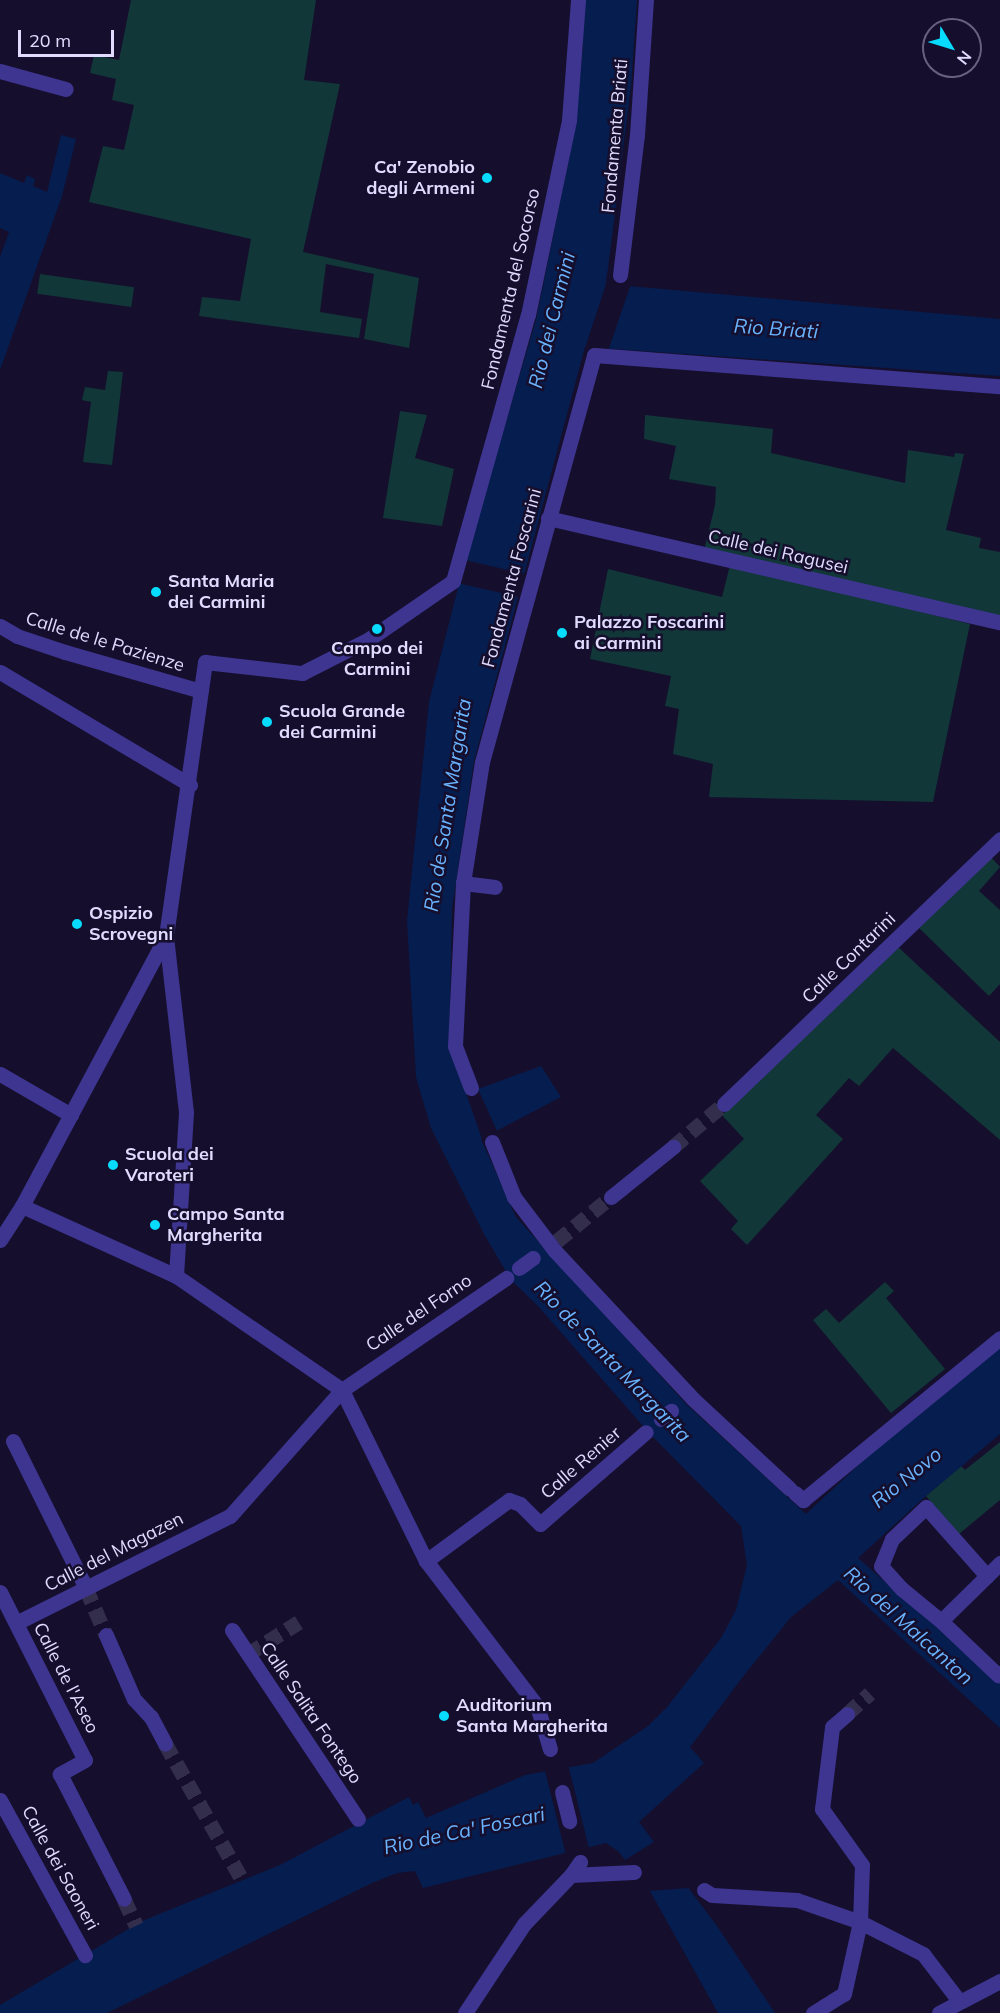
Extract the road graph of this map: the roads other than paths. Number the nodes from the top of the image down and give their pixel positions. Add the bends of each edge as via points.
1 (578, 0) edge
2 (645, 0) edge
3 (0, 71) edge
4 (66, 89) dead end
5 (620, 275) dead end
6 (1000, 386) edge
7 (548, 518) junction
8 (1000, 621) edge
9 (0, 626) edge
10 (0, 672) edge
11 (201, 691) junction
12 (190, 785) junction
13 (1000, 839) edge
14 (463, 884) junction
15 (495, 887) dead end
16 (166, 936) junction
17 (0, 1074) edge
18 (471, 1088) dead end
19 (724, 1104) tunnel mouth
20 (70, 1115) junction
21 (492, 1142) dead end
22 (673, 1147) tunnel mouth
23 (611, 1197) tunnel mouth
24 (22, 1206) junction
25 (0, 1240) edge
26 (533, 1258) dead end
27 (519, 1268) dead end
28 (176, 1276) junction
29 (506, 1278) dead end
30 (1000, 1338) edge
31 (348, 1385) junction
32 (646, 1432) dead end
33 (13, 1441) dead end
34 (426, 1561) junction
35 (1000, 1563) edge
36 (987, 1575) junction
37 (86, 1588) junction
38 (0, 1592) edge
39 (940, 1621) junction
40 (16, 1623) junction
41 (232, 1630) dead end
42 (106, 1635) tunnel mouth
43 (1000, 1673) edge
44 (847, 1714) tunnel mouth
45 (165, 1743) tunnel mouth
46 (550, 1749) dead end
47 (562, 1792) dead end
48 (0, 1800) edge
49 (358, 1819) dead end
50 (569, 1821) dead end
51 (580, 1862) dead end
52 (634, 1872) dead end
53 (571, 1875) junction
54 (708, 1892) dead end
55 (124, 1899) tunnel mouth
56 (860, 1922) junction
57 (86, 1955) dead end
58 (1000, 1981) edge
59 (959, 2001) junction
60 (466, 2012) edge
61 (813, 2013) edge
62 (939, 2013) edge

1 - 11 street, Fondamenta del Socorso via 570,120 533,292 453,581 369,639 302,673 205,662
2 - 5 street, Fondamenta Briati via 637,135
3 - 4 street
6 - 7 street, Fondamenta Foscarini via 594,355
7 - 8 street, Calle dei Ragusei
7 - 14 street, Fondamenta Foscarini via 482,762
9 - 11 street, Calle de le Pazienze via 55,649
10 - 12 street
11 - 12 street
12 - 16 street
13 - 19 street, Calle Contarini
14 - 15 street
14 - 18 street, Fondamenta Foscarini via 454,1046
16 - 20 street
16 - 28 street via 186,1112
17 - 20 street
20 - 24 street
21 - 30 street via 514,1197 693,1399 802,1500
22 - 23 street
24 - 25 street
24 - 28 street
26 - 27 street
28 - 31 street
29 - 31 street, Calle del Forno
31 - 34 street
31 - 37 street, Calle del Magazen via 230,1516
32 - 34 street, Calle Renier via 540,1524 520,1504 509,1500
33 - 37 street
34 - 46 street via 537,1706
35 - 36 street
36 - 39 street
36 - 39 street via 927,1507 892,1539 881,1566
37 - 40 street, Calle del Magazen
38 - 40 street, Calle de l'Aseo
39 - 43 street
40 - 55 street, Calle de l'Aseo via 85,1760 60,1774
41 - 49 street, Calle Salita Fontego
42 - 45 street via 134,1699 151,1717
44 - 56 street via 832,1726 822,1809 862,1865
47 - 50 street
48 - 57 street, Calle dei Saoneri
51 - 53 street
52 - 53 street
53 - 60 street via 524,1924
54 - 56 street via 797,1900
56 - 59 street via 923,1954
56 - 61 street via 844,1994
58 - 59 street
59 - 62 street

